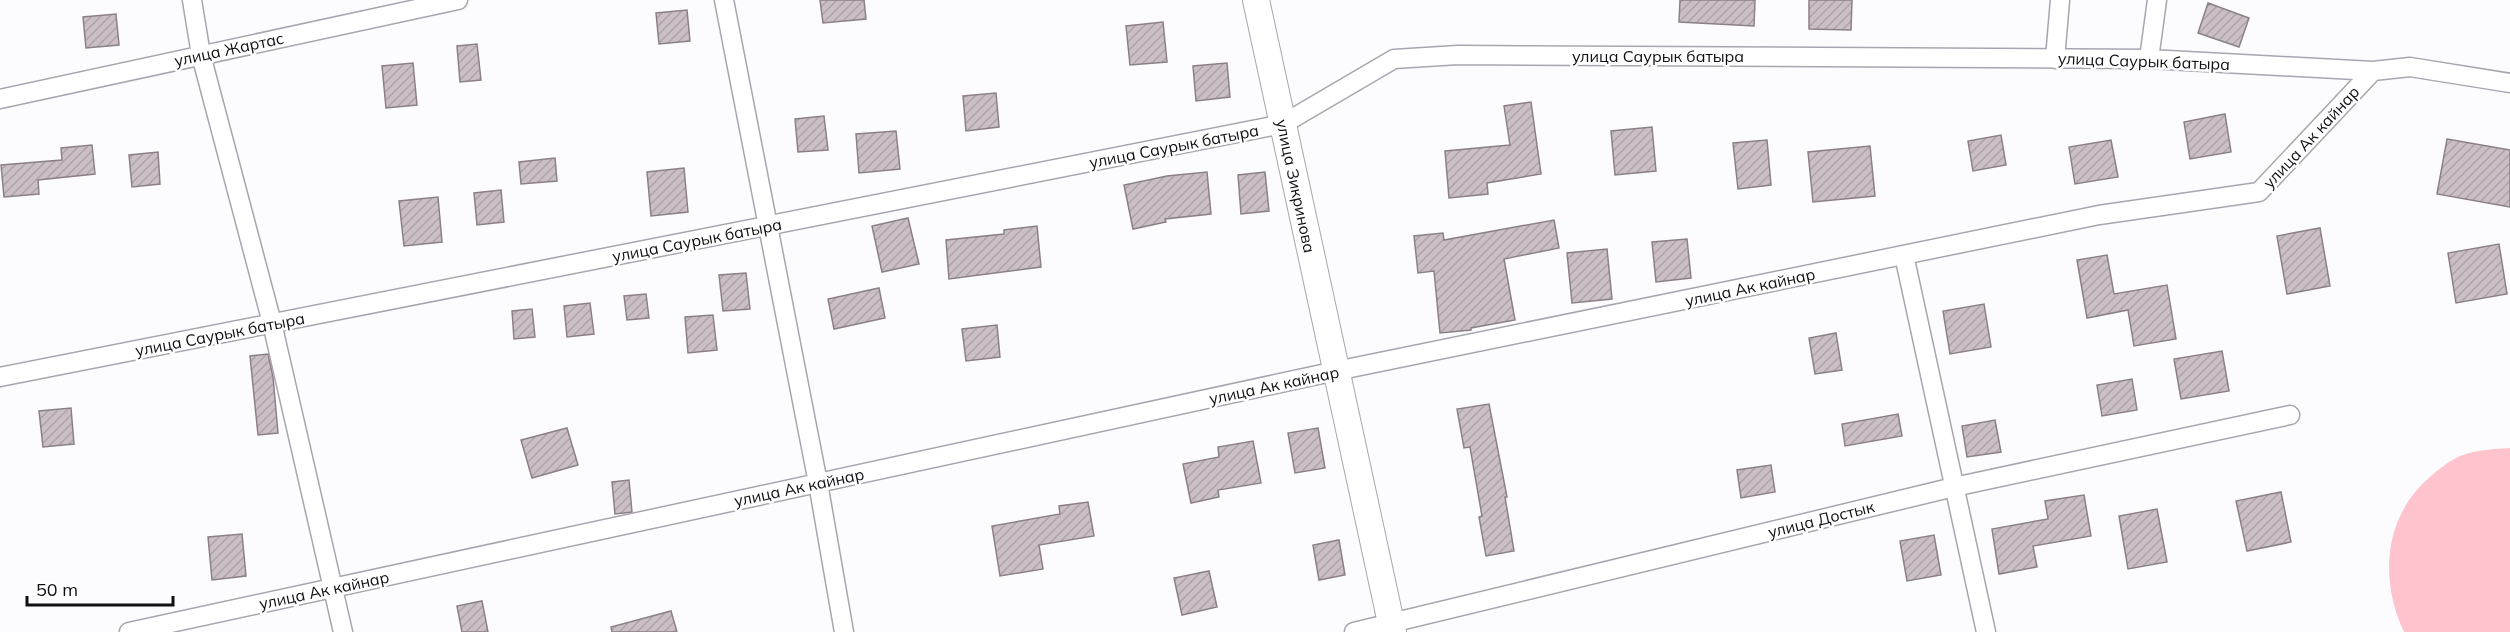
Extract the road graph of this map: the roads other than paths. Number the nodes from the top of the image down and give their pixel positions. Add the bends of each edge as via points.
1 (192, 0) edge
2 (458, 0) edge
3 (724, 0) edge
4 (1256, 0) edge
5 (2060, 0) edge
6 (2157, 0) edge
7 (201, 55) junction
8 (2055, 58) junction
9 (2149, 58) junction
10 (2380, 71) junction
11 (2510, 83) edge
12 (2510, 95) edge
13 (0, 99) edge
14 (1283, 124) junction
15 (767, 226) junction
16 (1904, 255) junction
17 (272, 323) junction
18 (1336, 371) junction
19 (0, 377) edge
20 (2290, 415) dead end
21 (818, 483) junction
22 (1954, 487) junction
23 (334, 588) junction
24 (1392, 628) edge
25 (129, 632) edge
26 (343, 632) edge
27 (844, 632) edge
28 (1354, 632) edge
29 (1986, 632) edge

1 - 7 street
2 - 7 street, улица Жартас
3 - 15 street
4 - 14 street, улица Зикринова
5 - 8 street
6 - 9 street
7 - 13 street, улица Жартас
7 - 17 street
8 - 9 street, улица Саурык батыра
8 - 14 street, улица Саурык батыра via 1458,55 1394,59
9 - 10 street, улица Саурык батыра
10 - 11 street, улица Саурык батыра via 2410,67
10 - 12 street, улица Саурык батыра
10 - 16 street, улица Ак кайнар via 2259,192 2099,215
14 - 15 street, улица Саурык батыра
14 - 18 street, улица Зикринова
15 - 17 street, улица Саурык батыра
15 - 21 street
16 - 18 street, улица Ак кайнар
16 - 22 street
17 - 19 street, улица Саурык батыра
17 - 23 street
18 - 21 street, улица Ак кайнар
18 - 24 street, улица Зикринова
20 - 22 street, улица Достык
21 - 23 street, улица Ак кайнар
21 - 27 street
22 - 24 street, улица Достык
22 - 29 street
23 - 25 street, улица Ак кайнар
23 - 26 street
24 - 28 street, улица Достык

